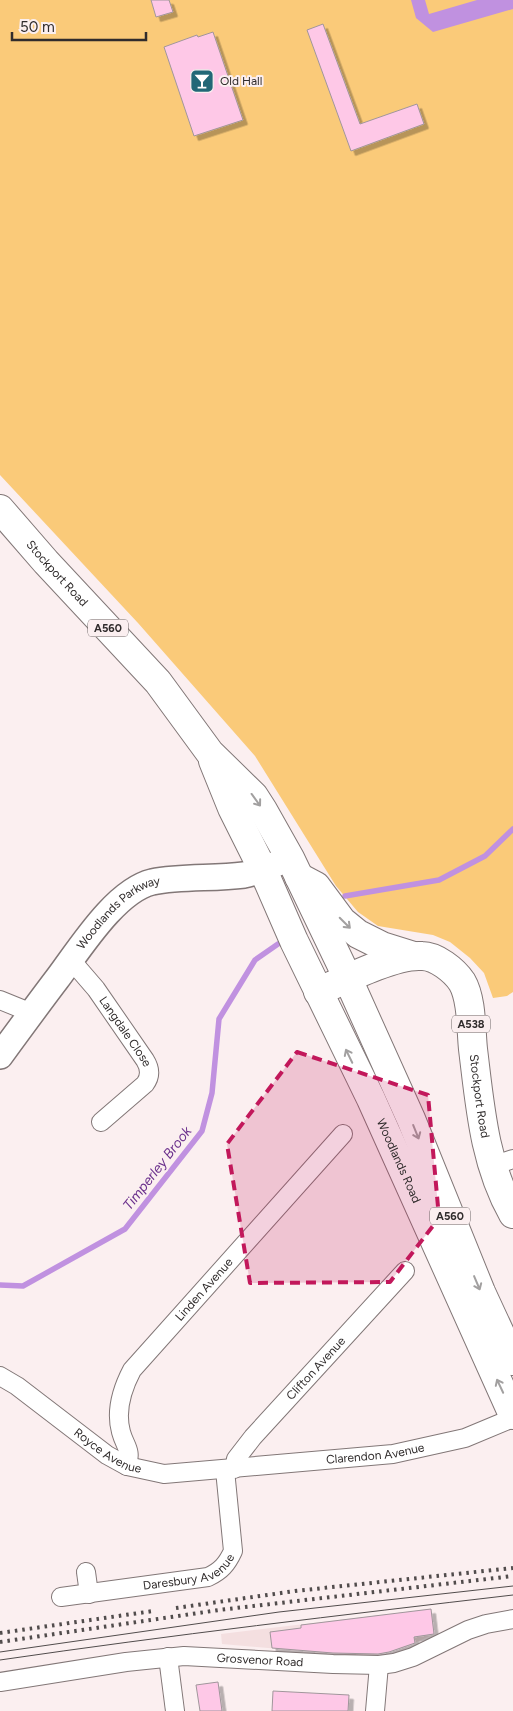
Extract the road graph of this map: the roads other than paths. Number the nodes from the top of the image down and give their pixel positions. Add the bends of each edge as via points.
1 (0, 509) edge
2 (210, 753) junction
3 (294, 867) junction
4 (262, 870) junction
5 (414, 956) junction
6 (71, 960) junction
7 (348, 979) junction
8 (318, 992) junction
9 (0, 1000) edge
10 (32, 1013) junction
11 (0, 1056) edge
12 (101, 1122) dead end
13 (343, 1134) dead end
14 (502, 1163) edge
15 (513, 1214) edge
16 (405, 1271) dead end
17 (502, 1354) edge
18 (0, 1376) edge
19 (513, 1414) edge
20 (513, 1418) edge
21 (127, 1466) junction
22 (229, 1470) junction
23 (86, 1572) dead end
24 (89, 1594) junction
25 (61, 1597) dead end
26 (512, 1621) edge
27 (168, 1657) junction
28 (379, 1665) junction
29 (0, 1682) edge
30 (175, 1711) edge
31 (376, 1711) edge

1 - 2 main road, Stockport Road / A560 via 158,682
2 -> 3 main road, Stockport Road / A560 via 254,796
2 - 4 main road, Stockport Road / A560
3 - 4 street, Woodlands Parkway
3 -> 5 main road via 316,886 342,921 358,934
3 - 7 main road, Stockport Road / A560
4 - 6 street, Woodlands Parkway via 244,875 177,878 146,884 106,915
4 - 8 main road, Stockport Road / A560
5 - 7 main road, Stockport Road / A538 via 389,962
5 - 14 main road, Stockport Road / A538 via 436,959 462,983 469,1007 484,1138
6 - 10 street, Woodlands Parkway
6 - 12 street, Langdale Close via 96,989 149,1069 145,1084
7 - 8 main road, Stockport Road / A538
7 -> 17 main road, Woodlands Road / A560 via 411,1119
17 -> 8 main road, Woodlands Road / A560
9 - 10 street
10 - 11 street, Woodlands Parkway
13 - 21 street, Linden Avenue via 132,1370 121,1393 119,1412 120,1431 130,1455
14 - 15 main road, Stockport Road / A538 via 500,1188
16 - 22 street, Clifton Avenue via 253,1437
19 -> 17 main road, Woodlands Road / A560
18 - 21 street, Royce Avenue via 107,1455
20 - 22 street, Clarendon Avenue via 465,1438 393,1454
21 - 22 street, Royce Avenue via 164,1474
22 - 24 street, Daresbury Avenue via 233,1551 219,1572 208,1577
23 - 24 street
24 - 25 street, Daresbury Avenue
26 - 28 street, Grosvenor Road via 474,1628 413,1657
27 - 28 street, Grosvenor Road
27 - 29 street, Grosvenor Road
27 - 30 street
28 - 31 street

